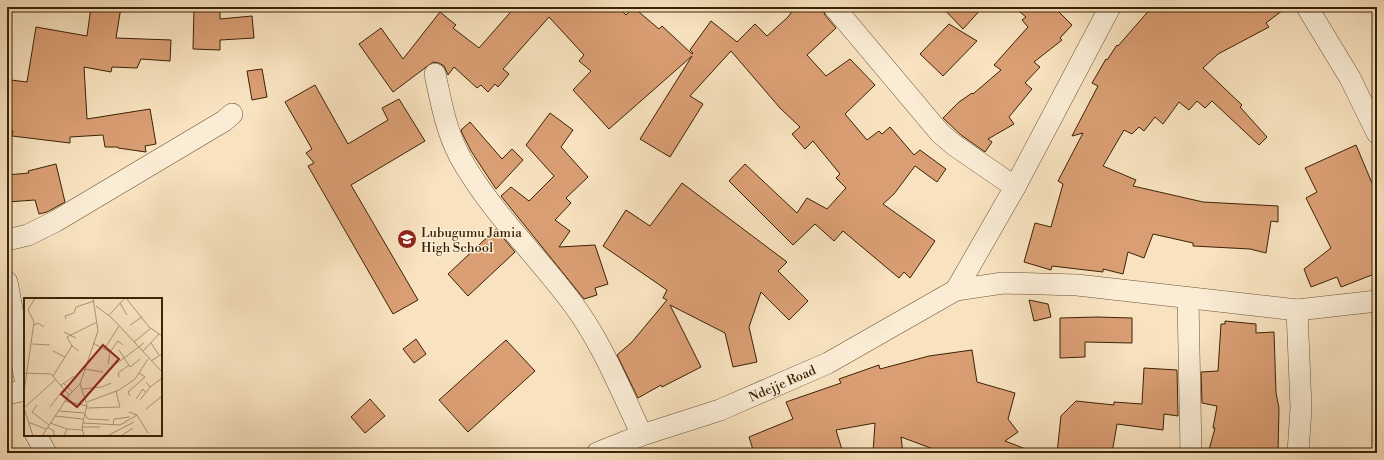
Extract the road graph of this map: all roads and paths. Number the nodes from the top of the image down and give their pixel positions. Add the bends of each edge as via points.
1 (834, 7) edge
2 (1110, 7) edge
3 (1307, 7) edge
4 (435, 74) dead end
5 (232, 114) dead end
6 (1377, 133) edge
7 (1015, 187) junction
8 (7, 240) edge
9 (7, 282) edge
10 (956, 290) junction
11 (1188, 298) junction
12 (1377, 301) edge
13 (1297, 310) junction
14 (24, 374) edge
15 (24, 390) edge
16 (7, 394) edge
17 (642, 435) junction
18 (37, 436) edge
19 (46, 453) edge
20 (597, 453) edge
21 (1191, 453) edge
22 (1298, 453) edge

1 - 7 street via 940,133
2 - 7 street
3 - 6 street via 1350,78
4 - 17 street via 444,117 460,156 484,195 574,305 606,358
5 - 8 street via 56,221 28,236
7 - 10 street
9 - 14 street
10 - 11 street via 1003,283 1076,285
10 - 17 street, Ndejje Road via 828,363 720,410
11 - 13 street
11 - 21 street
12 - 13 street
13 - 22 street via 1301,408
15 - 16 street
17 - 20 street, Ndejje Road
18 - 19 street

